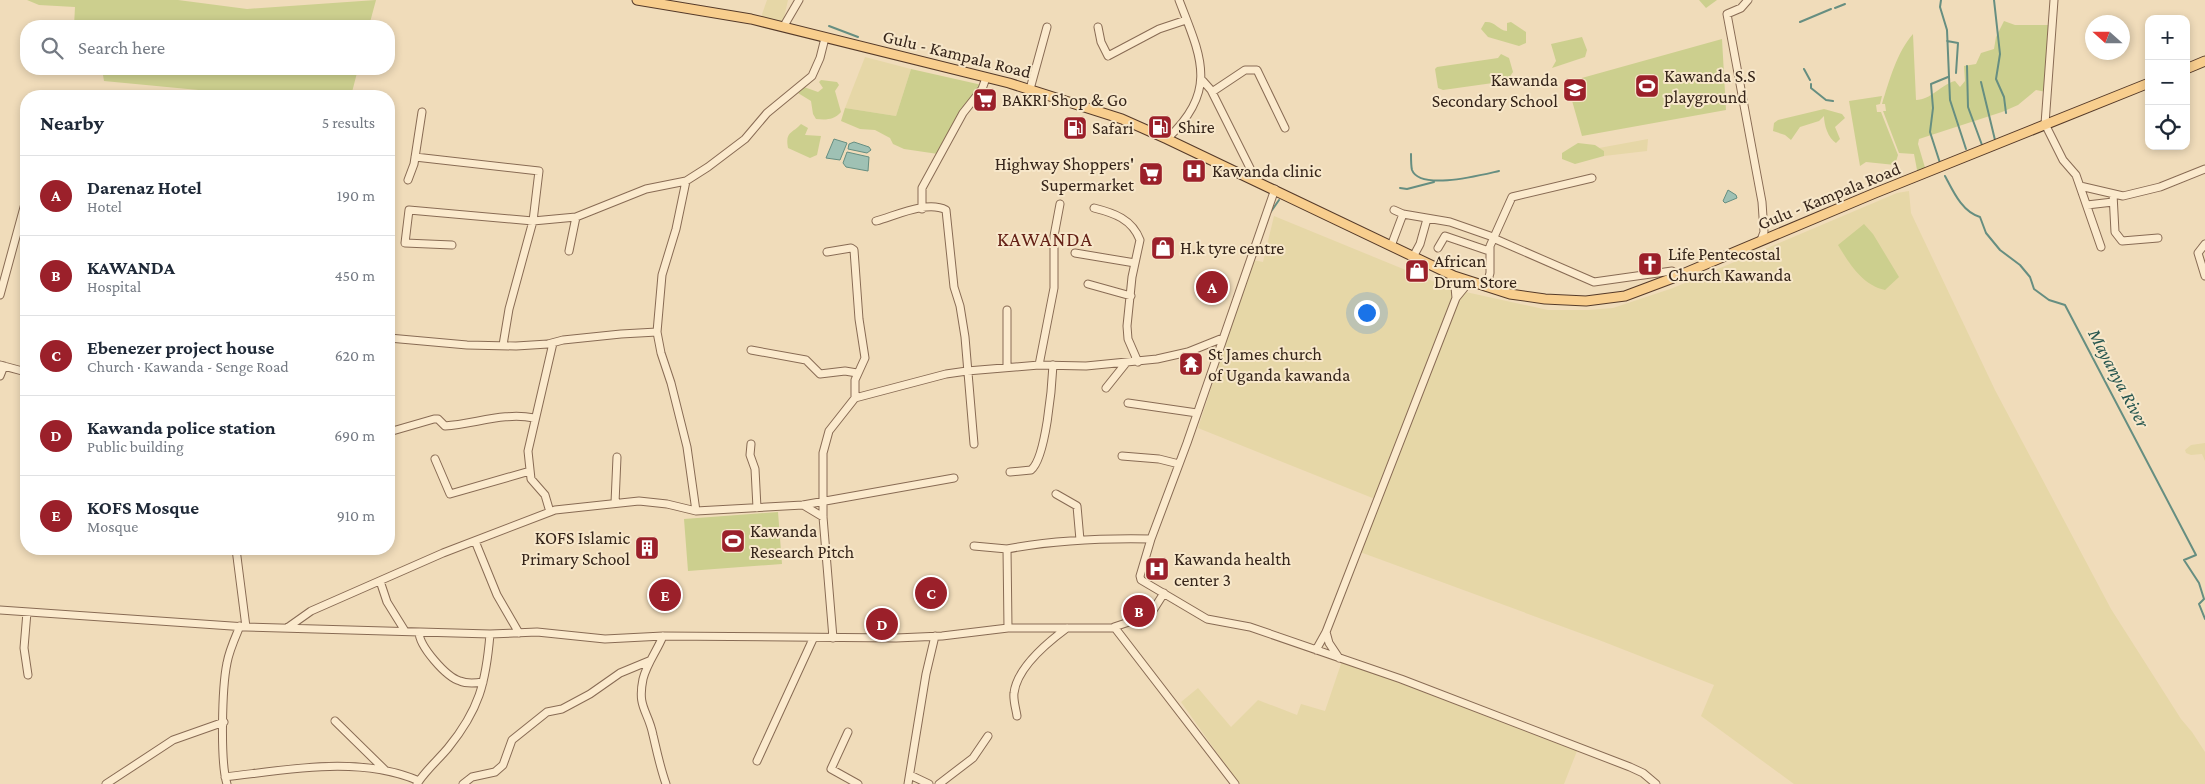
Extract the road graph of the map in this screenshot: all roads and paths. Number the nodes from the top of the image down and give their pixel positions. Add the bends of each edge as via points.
1 (637, 0) edge
2 (799, 0) edge
3 (1178, 0) edge
4 (1748, 0) edge
5 (2054, 0) edge
6 (1186, 20) junction
7 (781, 26) junction
8 (1047, 27) dead end
9 (1098, 27) dead end
10 (825, 38) junction
11 (2205, 63) edge
12 (2190, 68) edge
13 (986, 78) junction
14 (1202, 81) junction
15 (2145, 85) edge
16 (1030, 89) junction
17 (1212, 92) junction
18 (422, 112) dead end
19 (2045, 124) junction
20 (1285, 128) dead end
21 (1167, 139) junction
22 (415, 157) junction
23 (2205, 168) edge
24 (1592, 178) dead end
25 (1254, 179) junction
26 (408, 180) dead end
27 (686, 181) junction
28 (2080, 186) junction
29 (1275, 189) junction
30 (2113, 198) junction
31 (1060, 204) dead end
32 (2087, 205) junction
33 (922, 208) junction
34 (1094, 208) dead end
35 (1394, 210) dead end
36 (1403, 214) junction
37 (576, 217) junction
38 (1426, 219) junction
39 (533, 221) junction
40 (876, 221) dead end
41 (20, 222) edge
42 (1493, 238) junction
43 (2158, 238) dead end
44 (1761, 240) junction
45 (2205, 244) edge
46 (452, 245) dead end
47 (1391, 246) junction
48 (2102, 247) dead end
49 (1438, 248) dead end
50 (569, 251) dead end
51 (1489, 251) junction
52 (826, 252) dead end
53 (1075, 252) dead end
54 (1413, 257) junction
55 (1136, 263) junction
56 (1454, 276) junction
57 (1678, 276) junction
58 (2205, 276) edge
59 (1469, 282) junction
60 (1088, 284) dead end
61 (1486, 287) junction
62 (0, 295) edge
63 (1131, 296) junction
64 (1456, 298) junction
65 (1007, 310) dead end
66 (657, 332) junction
67 (1223, 338) junction
68 (395, 339) edge
69 (553, 343) junction
70 (503, 345) junction
71 (751, 350) dead end
72 (1138, 362) junction
73 (1126, 363) junction
74 (1039, 364) junction
75 (1053, 365) junction
76 (2, 366) edge
77 (1007, 367) junction
78 (20, 370) edge
79 (967, 371) junction
80 (858, 373) junction
81 (0, 376) edge
82 (1106, 388) dead end
83 (854, 398) junction
84 (1128, 403) dead end
85 (1197, 413) junction
86 (534, 418) junction
87 (395, 430) edge
88 (751, 444) dead end
89 (974, 444) dead end
90 (1122, 456) dead end
91 (617, 457) dead end
92 (435, 459) dead end
93 (1179, 464) junction
94 (530, 471) junction
95 (1010, 472) dead end
96 (954, 478) dead end
97 (1056, 494) dead end
98 (822, 500) junction
99 (615, 503) junction
100 (803, 505) junction
101 (757, 508) junction
102 (550, 512) junction
103 (696, 512) junction
104 (823, 518) junction
105 (1151, 539) junction
106 (1080, 540) junction
107 (475, 541) junction
108 (974, 546) dead end
109 (1007, 549) junction
110 (237, 555) edge
111 (380, 581) junction
112 (1164, 593) junction
113 (0, 610) edge
114 (27, 612) junction
115 (243, 626) junction
116 (1114, 627) junction
117 (287, 628) junction
118 (1008, 628) junction
119 (1067, 628) junction
120 (405, 631) junction
121 (419, 632) junction
122 (1326, 632) junction
123 (519, 633) junction
124 (490, 634) junction
125 (663, 636) junction
126 (935, 636) junction
127 (833, 638) junction
128 (813, 639) junction
129 (1316, 650) junction
130 (1339, 658) junction
131 (649, 660) junction
132 (28, 676) dead end
133 (484, 682) junction
134 (1017, 716) dead end
135 (335, 721) dead end
136 (224, 722) junction
137 (848, 732) dead end
138 (988, 736) dead end
139 (757, 761) dead end
140 (386, 770) junction
141 (910, 776) junction
142 (226, 781) edge
143 (418, 782) edge
144 (106, 784) edge
145 (463, 784) edge
146 (666, 784) edge
147 (858, 784) edge
148 (908, 784) edge
149 (929, 784) edge
150 (939, 784) edge
151 (1235, 784) edge
152 (1656, 784) edge

1 - 7 main road, Gulu - Kampala Road
2 - 7 street
3 - 6 street
4 - 44 street via 1741,8 1727,14 1762,202 1764,232
5 - 19 street
6 - 9 street via 1159,29 1108,56
6 - 14 street via 1200,61
7 - 10 main road, Gulu - Kampala Road
8 - 16 street
10 - 13 main road, Gulu - Kampala Road
10 - 27 street via 818,66 808,80 767,113 734,148
11 - 12 main road
13 - 16 main road, Gulu - Kampala Road
13 - 33 street via 922,188
14 - 17 street
14 - 21 street via 1192,106
15 - 19 main road, Gulu - Kampala Road
16 - 21 main road, Gulu - Kampala Road via 1122,118
17 - 20 street via 1245,70 1258,70
17 - 25 street
18 - 22 street
19 - 28 street
19 - 44 main road, Gulu - Kampala Road
21 - 25 main road, Gulu - Kampala Road
22 - 26 street
22 - 39 street via 539,171
23 - 30 street via 2160,187
24 - 42 street via 1512,197
25 - 29 main road, Gulu - Kampala Road
27 - 37 street via 646,189
27 - 66 street via 662,275
28 - 30 street
28 - 32 street
29 - 47 main road, Gulu - Kampala Road
29 - 67 street
30 - 32 street
30 - 43 street via 2115,232 2122,242
31 - 74 street via 1054,236 1054,288
32 - 48 street
33 - 40 street
33 - 79 street via 941,208 947,214
34 - 55 street via 1119,216 1135,229 1140,244
35 - 36 street
36 - 38 street
36 - 47 street
37 - 39 street
37 - 50 street
38 - 42 street via 1450,222
38 - 54 street
39 - 46 street via 409,210 405,243
39 - 70 street via 509,309
41 - 62 street
42 - 51 street
42 - 57 street via 1594,282 1672,271
44 - 57 main road, Gulu - Kampala Road
45 - 58 street via 2198,253
47 - 54 main road, Gulu - Kampala Road
49 - 51 street via 1445,236
51 - 61 street via 1490,273
52 - 80 street via 854,250 865,358
53 - 55 street
54 - 56 main road, Gulu - Kampala Road
55 - 63 street
56 - 59 main road, Gulu - Kampala Road
56 - 64 street
57 - 61 main road, Gulu - Kampala Road via 1625,296 1586,301 1545,299
59 - 61 main road, Gulu - Kampala Road
59 - 64 street
60 - 63 street
63 - 72 street via 1127,332
64 - 122 street
65 - 77 street
66 - 69 street
66 - 103 street via 687,447
67 - 72 street via 1188,352
67 - 85 street
68 - 70 street
69 - 70 street
69 - 86 street
71 - 80 street via 806,360 820,374
72 - 73 street
73 - 75 street
73 - 82 street
74 - 75 street
74 - 77 street
75 - 95 street via 1051,399 1039,460 1032,470
76 - 78 street
76 - 81 street
77 - 79 street
79 - 83 street
79 - 89 street
80 - 83 street
83 - 98 street via 836,420 825,443
84 - 85 street
85 - 93 street
86 - 87 street via 509,415 445,426 434,419
86 - 94 street via 528,445
88 - 101 street
90 - 93 street
91 - 99 street
92 - 94 street via 450,494
93 - 105 street
94 - 102 street via 532,481 545,495
96 - 98 street
97 - 106 street via 1077,506
98 - 100 street
98 - 104 street
99 - 102 street
99 - 103 street via 647,502
100 - 101 street
100 - 104 street
101 - 103 street
102 - 107 street
104 - 127 street
105 - 106 street
105 - 112 street via 1140,577
106 - 109 street
107 - 111 street
107 - 123 street via 497,595
108 - 109 street
109 - 118 street
110 - 115 street
111 - 117 street via 311,611
111 - 120 street via 387,602
112 - 116 street via 1150,615
112 - 129 street via 1206,619 1237,623
113 - 114 street
114 - 115 street
114 - 132 street via 24,648
115 - 117 street
115 - 136 street via 227,663
116 - 119 street
116 - 151 street
117 - 120 street
118 - 119 street
118 - 126 street
119 - 134 street via 1039,651 1024,672 1014,692
120 - 121 street
121 - 124 street
121 - 133 street via 422,645 450,676 465,682
122 - 129 street
122 - 130 street
123 - 124 street
123 - 125 street via 605,638
124 - 133 street
125 - 128 street
125 - 131 street
126 - 127 street
126 - 141 street
127 - 128 street
128 - 139 street
129 - 130 street
130 - 152 street via 1630,767
131 - 145 street via 620,673 562,709 547,712 512,740 503,765 495,772 472,777
131 - 146 street via 641,688 642,707 653,733
133 - 143 street via 466,725
135 - 140 street
136 - 142 street
136 - 144 street via 173,740
137 - 147 street via 830,769
138 - 150 street via 973,758
140 - 142 street via 324,767
140 - 143 street
141 - 148 street
141 - 149 street

